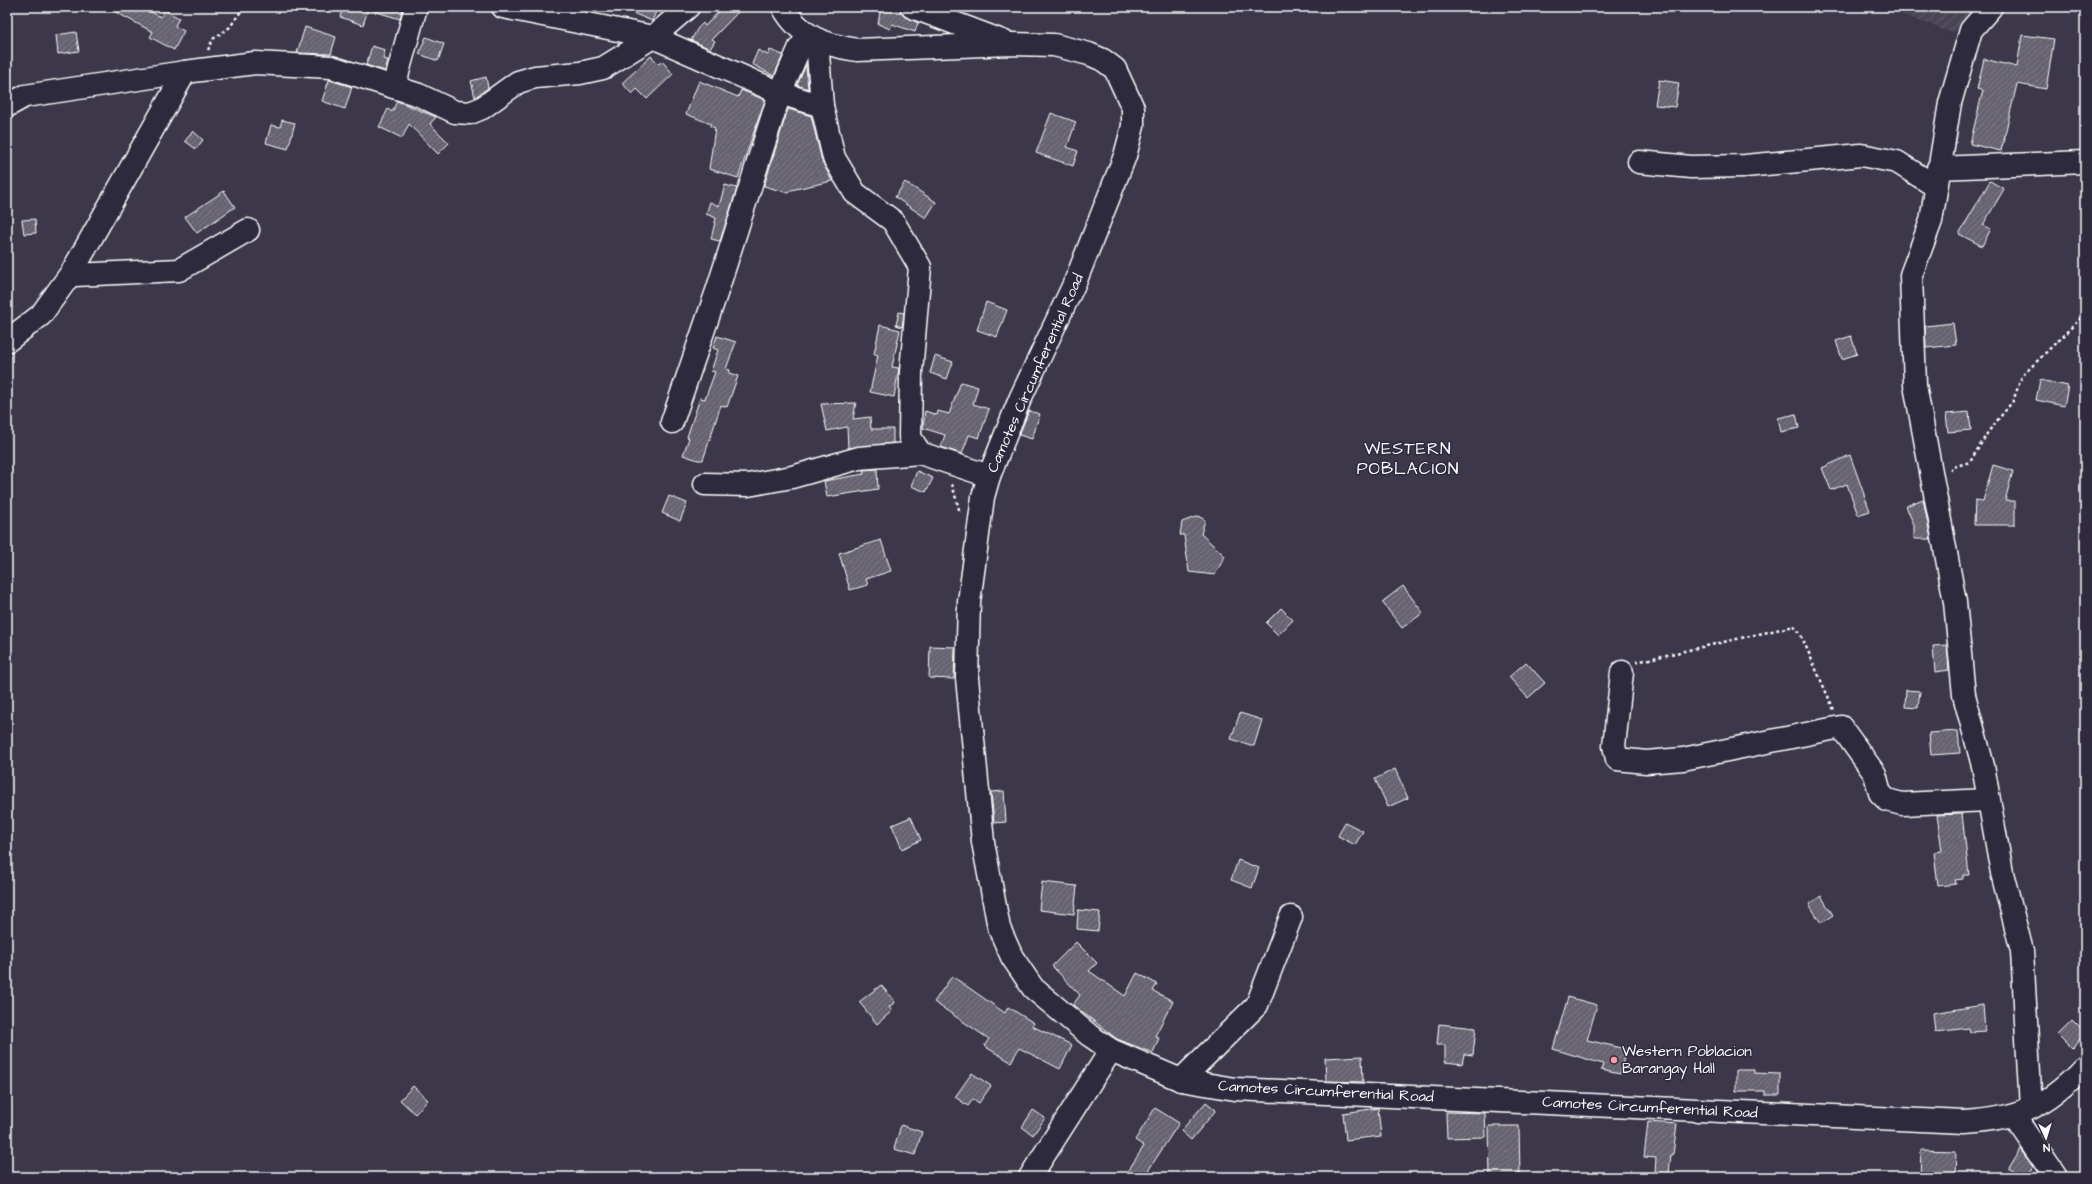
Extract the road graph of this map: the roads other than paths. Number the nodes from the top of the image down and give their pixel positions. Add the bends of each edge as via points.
1 (416, 7) edge
2 (503, 7) edge
3 (688, 7) edge
4 (783, 7) edge
5 (912, 7) edge
6 (1970, 7) edge
7 (1991, 7) edge
8 (1971, 30) junction
9 (653, 37) junction
10 (814, 38) junction
11 (1010, 44) junction
12 (192, 71) junction
13 (394, 88) junction
14 (780, 93) junction
15 (7, 106) edge
16 (822, 106) junction
17 (1639, 162) dead end
18 (2085, 162) edge
19 (1937, 177) junction
20 (248, 230) dead end
21 (72, 272) junction
22 (7, 341) edge
23 (672, 422) dead end
24 (920, 453) junction
25 (989, 476) junction
26 (705, 484) dead end
27 (1622, 672) road end
28 (1988, 800) junction
29 (1291, 917) dead end
30 (1111, 1050) junction
31 (2085, 1066) edge
32 (1181, 1080) junction
33 (2023, 1112) junction
34 (1030, 1177) edge
35 (2056, 1177) edge

1 - 13 street
2 - 9 street
3 - 9 street
4 - 10 street, Camotes Circumferential Road via 799,28
5 - 11 street
6 - 8 street
7 - 8 street
8 - 19 street via 1950,103
9 - 13 street via 603,68 535,77 518,82 482,108 470,113 455,112 419,95
9 - 14 street
10 - 11 street, Camotes Circumferential Road via 834,47 857,50
10 - 14 street via 800,47
10 - 16 street
11 - 25 street, Camotes Circumferential Road via 1054,45 1103,60 1115,69 1125,88 1133,108 1133,126 1125,156 1076,280 1020,399
12 - 13 street via 255,63 331,67
12 - 15 street via 25,96
12 - 21 street
14 - 16 street
14 - 23 street
16 - 24 street via 834,158 855,193 893,221 920,267 911,372 910,437
17 - 19 street via 1691,167 1745,166 1861,155 1897,162
18 - 19 street
19 - 28 street via 1930,221 1911,274 1915,386 1955,602 1964,695 1983,766
20 - 21 street via 179,270 75,275
21 - 22 street via 41,315
24 - 25 street
24 - 26 street via 859,458 792,477 748,485
25 - 30 street, Camotes Circumferential Road via 983,497 969,602 967,678 983,842 999,928 1012,957 1033,988
27 - 28 street via 1614,746 1617,759 1646,762 1683,759 1841,727 1875,774 1880,793 1887,800 1902,804
28 - 33 street via 2002,873 2022,950
29 - 32 street via 1257,1005
30 - 32 street, Camotes Circumferential Road
30 - 34 street
31 - 33 street, Camotes Circumferential Road via 2053,1095
32 - 33 street, Camotes Circumferential Road via 1235,1089 1964,1122 1989,1120
33 - 35 street

